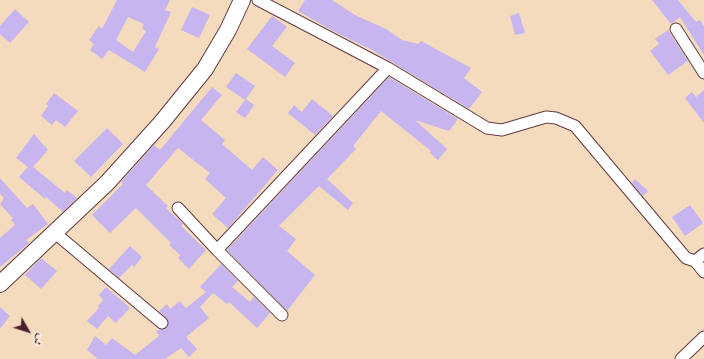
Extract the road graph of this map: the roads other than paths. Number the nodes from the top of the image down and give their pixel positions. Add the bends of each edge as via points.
1 (242, 0) edge
2 (258, 0) edge
3 (676, 28) dead end
4 (388, 68) junction
5 (704, 73) edge
6 (178, 208) dead end
7 (55, 233) junction
8 (217, 250) junction
9 (699, 257) edge
10 (704, 272) edge
11 (0, 284) edge
12 (282, 315) dead end
13 (162, 323) dead end
14 (704, 337) edge
15 (681, 359) edge

1 - 7 street via 205,69 107,183
2 - 4 street
3 - 5 street
4 - 8 street
4 - 9 street via 492,130 502,130 546,117 566,120 575,126 686,258
6 - 8 street
7 - 11 street
7 - 13 street
8 - 12 street
9 - 10 street
14 - 15 street

